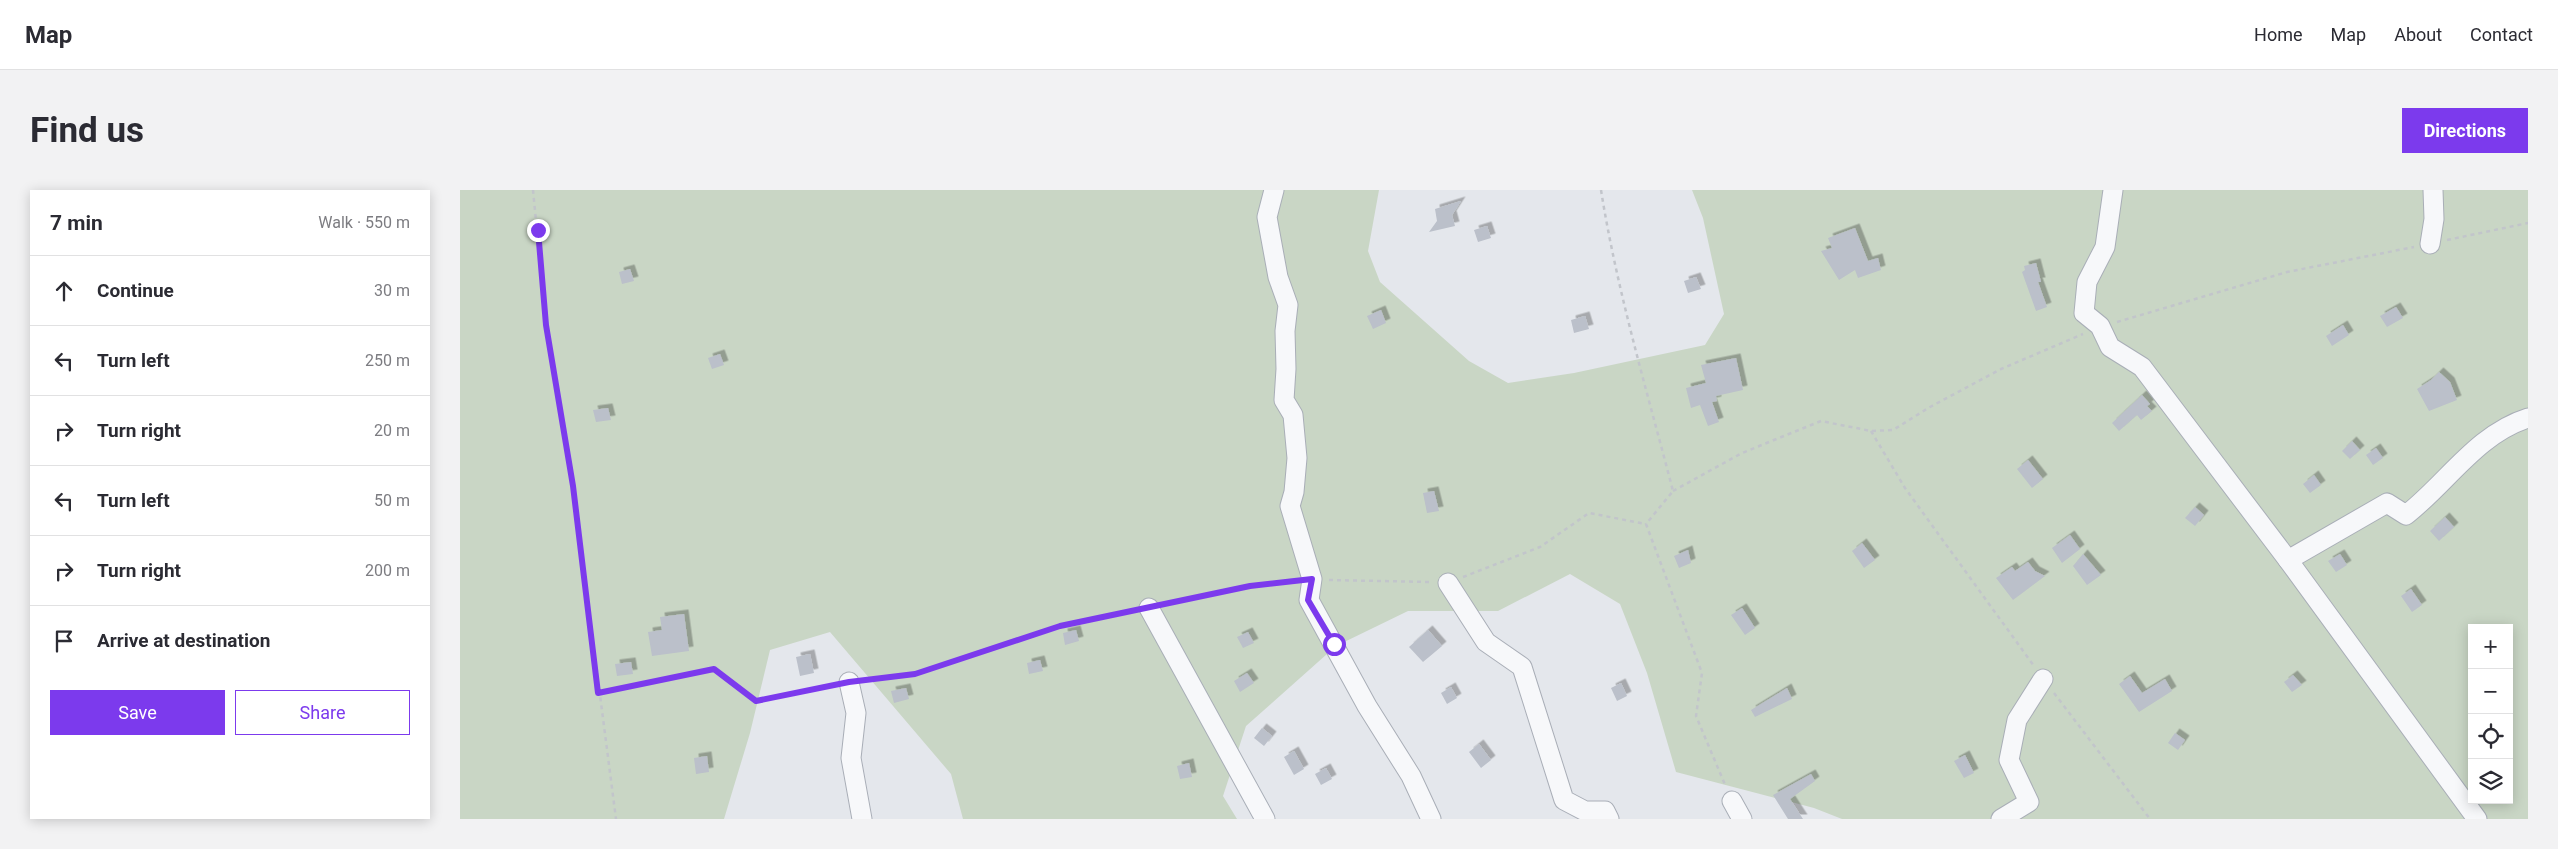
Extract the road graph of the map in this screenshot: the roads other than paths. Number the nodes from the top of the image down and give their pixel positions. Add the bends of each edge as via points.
1 (1274, 190) edge
2 (2113, 190) edge
3 (2433, 190) edge
4 (2430, 244) dead end
5 (2528, 418) edge
6 (2288, 560) junction
7 (1448, 582) road end
8 (1149, 608) road end
9 (2043, 678) road end
10 (849, 682) road end
11 (1732, 801) road end
12 (862, 819) edge
13 (1265, 819) edge
14 (1431, 819) edge
15 (1609, 819) edge
16 (1742, 819) edge
17 (2001, 819) edge
18 (2477, 819) edge

1 - 14 street via 1267,216 1278,277 1288,305 1284,400 1293,415 1297,458 1290,506 1312,579 1308,600 1367,706 1411,776
2 - 6 street via 2105,247 2087,282 2084,313 2100,326 2110,347 2142,367
3 - 4 street via 2434,219
5 - 6 street via 2515,422 2471,452 2406,515 2387,503
6 - 18 street
7 - 15 street via 1486,642 1522,668 1564,800 1584,811 1604,811
8 - 13 street
9 - 17 street via 2017,720 2009,760 2029,802
10 - 12 street via 856,714 851,758
11 - 16 street

